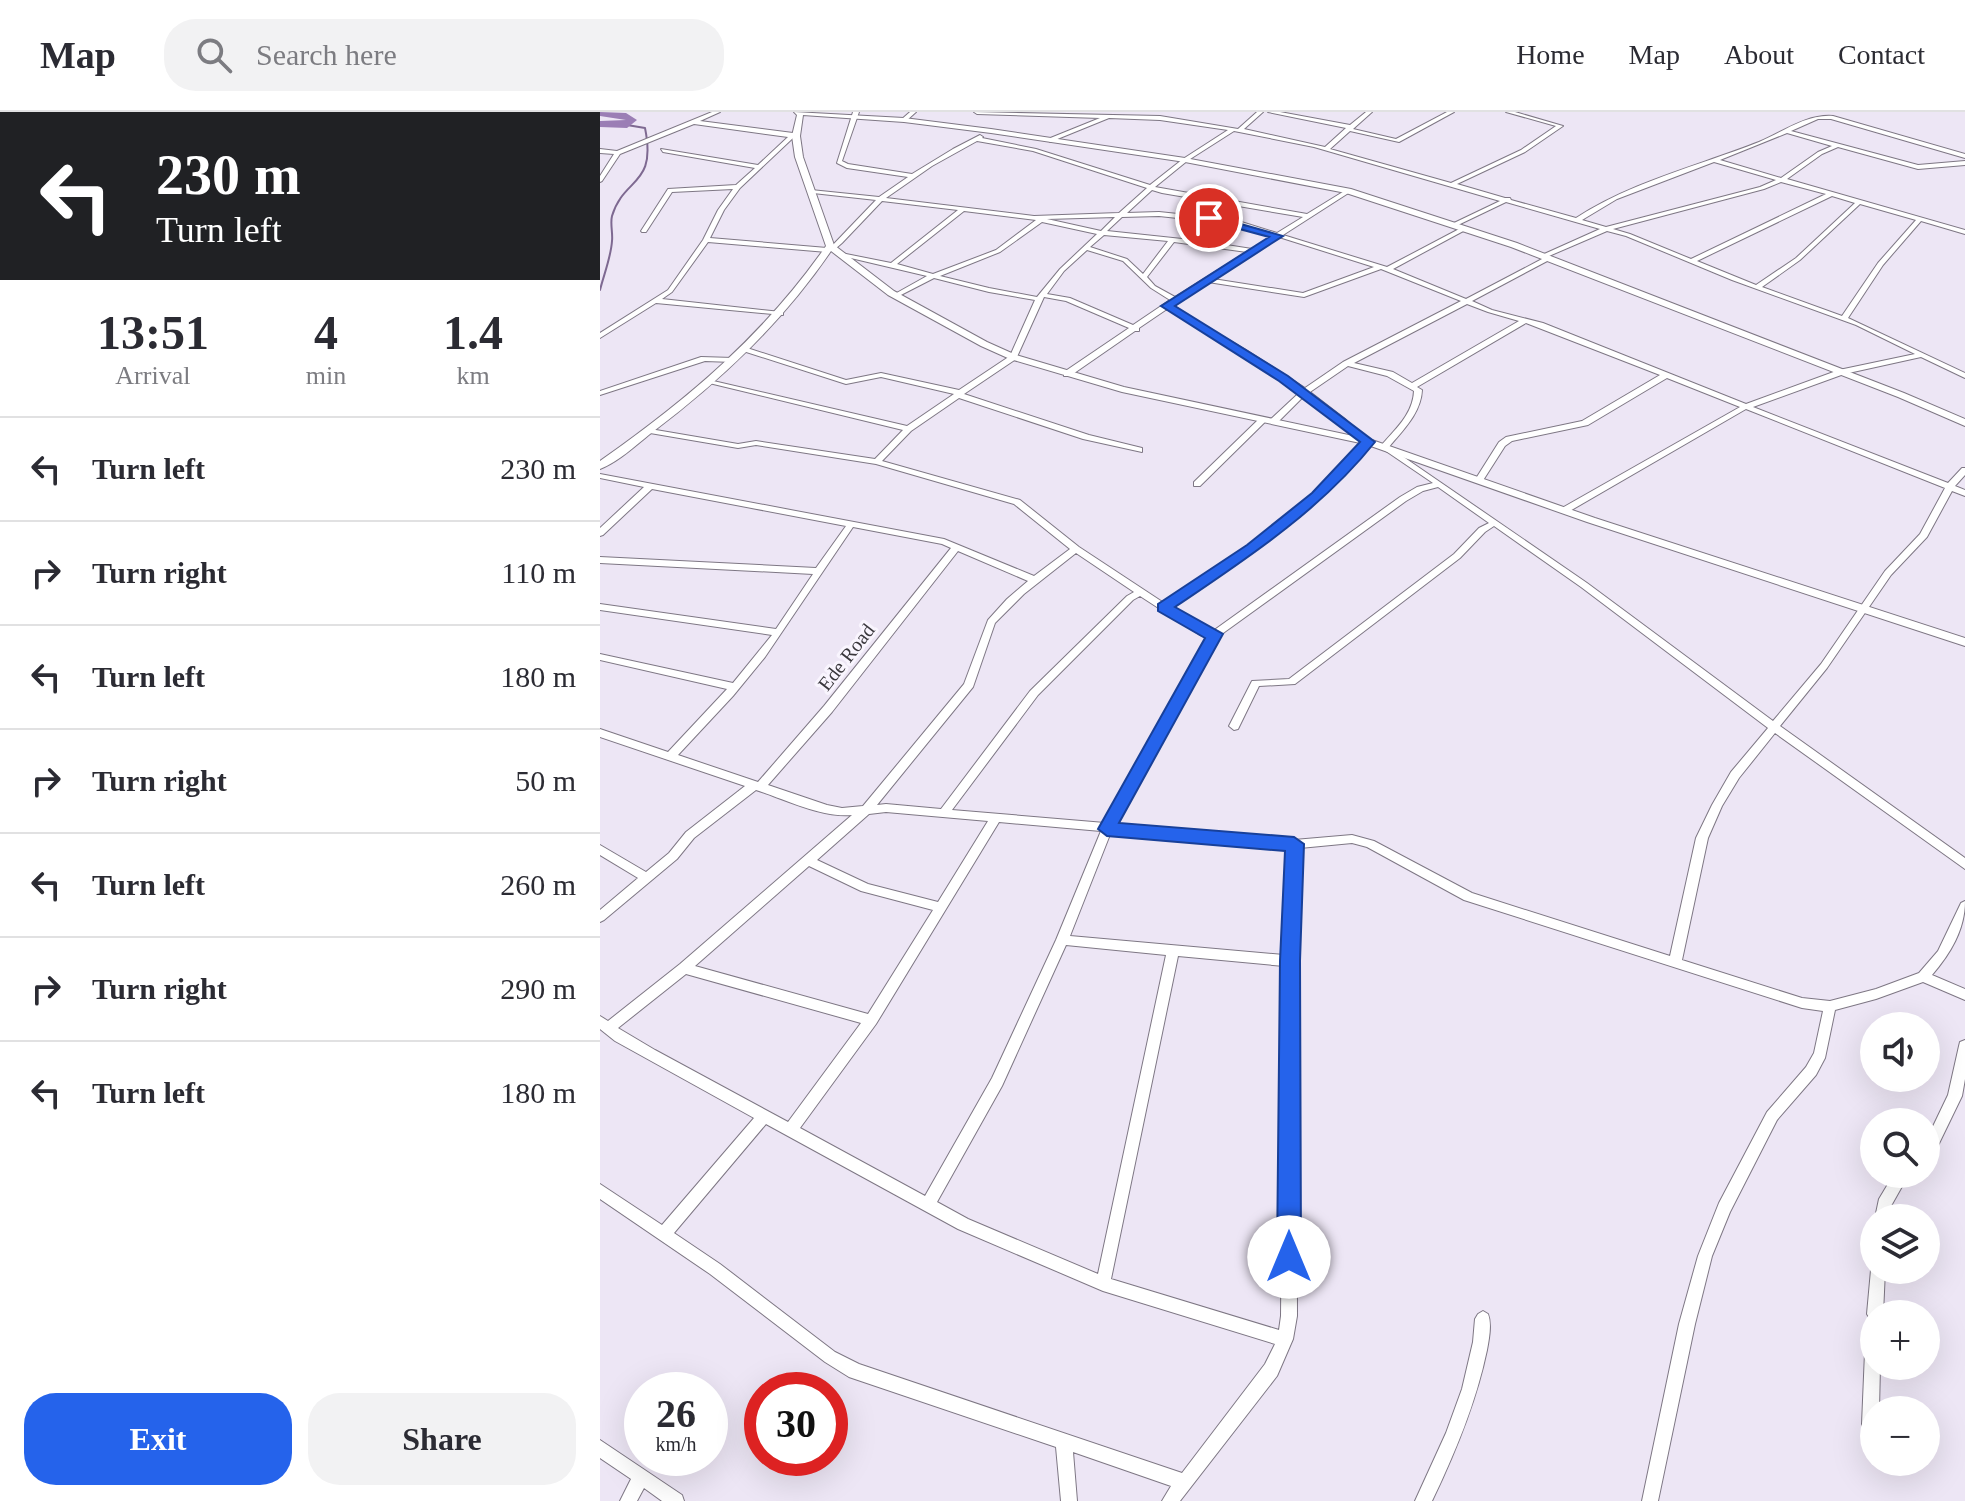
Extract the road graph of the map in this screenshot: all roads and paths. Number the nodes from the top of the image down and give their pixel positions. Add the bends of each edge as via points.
1 (717, 112) edge
2 (913, 112) edge
3 (977, 112) edge
4 (991, 112) edge
5 (1260, 112) edge
6 (1271, 112) edge
7 (1369, 112) edge
8 (1451, 112) edge
9 (1509, 112) edge
10 (798, 113) edge
11 (1114, 113) edge
12 (854, 114) edge
13 (904, 120) junction
14 (694, 122) junction
15 (1349, 128) junction
16 (1237, 130) junction
17 (991, 131) junction
18 (1785, 131) junction
19 (795, 135) junction
20 (976, 139) junction
21 (1050, 140) junction
22 (1836, 146) junction
23 (663, 150) dead end
24 (1325, 150) junction
25 (600, 151) edge
26 (618, 153) junction
27 (1965, 156) edge
28 (1185, 160) junction
29 (1715, 161) junction
30 (1965, 163) edge
31 (758, 167) junction
32 (916, 176) junction
33 (600, 180) edge
34 (1781, 180) junction
35 (1451, 185) junction
36 (738, 187) junction
37 (1150, 188) junction
38 (813, 191) junction
39 (1348, 191) junction
40 (1830, 195) junction
41 (1508, 199) junction
42 (880, 200) junction
43 (1858, 203) junction
44 (962, 210) junction
45 (1123, 214) junction
46 (1309, 216) junction
47 (1037, 219) junction
48 (1579, 219) junction
49 (1919, 220) junction
50 (1460, 226) junction
51 (1608, 228) junction
52 (644, 231) dead end
53 (1965, 232) edge
54 (1102, 233) junction
55 (1277, 236) junction
56 (706, 240) junction
57 (1172, 240) junction
58 (1086, 248) junction
59 (833, 250) junction
60 (1254, 251) junction
61 (1547, 257) junction
62 (1694, 260) junction
63 (894, 263) junction
64 (1384, 268) junction
65 (934, 275) junction
66 (1143, 278) junction
67 (1208, 280) junction
68 (1759, 286) junction
69 (895, 296) junction
70 (1040, 297) junction
71 (1175, 300) junction
72 (657, 301) junction
73 (1466, 301) junction
74 (1167, 306) junction
75 (781, 314) junction
76 (1844, 319) junction
77 (1526, 320) junction
78 (1136, 329) junction
79 (600, 336) edge
80 (744, 350) junction
81 (1923, 354) junction
82 (1013, 357) junction
83 (733, 360) junction
84 (1346, 364) junction
85 (1842, 372) junction
86 (1067, 374) junction
87 (1666, 375) junction
88 (1965, 376) edge
89 (709, 382) junction
90 (1413, 386) junction
91 (1304, 392) junction
92 (600, 393) edge
93 (960, 394) junction
94 (1745, 407) junction
95 (1269, 420) junction
96 (1965, 423) edge
97 (908, 429) junction
98 (650, 431) junction
99 (1366, 441) junction
100 (1387, 448) junction
101 (1139, 450) dead end
102 (877, 462) junction
103 (600, 466) edge
104 (1965, 470) edge
105 (600, 476) edge
106 (1479, 480) junction
107 (1197, 484) dead end
108 (1437, 485) junction
109 (650, 486) junction
110 (1950, 486) junction
111 (1965, 493) edge
112 (1565, 510) junction
113 (852, 523) junction
114 (1494, 523) junction
115 (600, 533) edge
116 (957, 547) junction
117 (1076, 549) junction
118 (600, 560) edge
119 (816, 571) junction
120 (1035, 580) junction
121 (1140, 592) junction
122 (600, 607) edge
123 (1164, 607) junction
124 (1862, 607) junction
125 (778, 633) junction
126 (1215, 634) junction
127 (1965, 642) edge
128 (600, 657) edge
129 (733, 687) junction
130 (1234, 726) dead end
131 (1774, 727) junction
132 (600, 733) edge
133 (672, 755) junction
134 (757, 786) junction
135 (867, 809) junction
136 (943, 814) junction
137 (995, 820) junction
138 (1107, 829) junction
139 (1294, 844) junction
140 (600, 849) edge
141 (809, 861) junction
142 (1965, 864) edge
143 (646, 877) junction
144 (1965, 906) edge
145 (938, 907) junction
146 (600, 917) edge
147 (1062, 940) junction
148 (1173, 950) junction
149 (1290, 961) junction
150 (1675, 963) junction
151 (684, 968) junction
152 (1923, 977) junction
153 (1965, 995) edge
154 (1830, 1006) junction
155 (871, 1020) junction
156 (604, 1025) edge
157 (1965, 1046) edge
158 (765, 1115) junction
159 (1940, 1127) edge
160 (790, 1130) junction
161 (600, 1191) edge
162 (928, 1204) junction
163 (664, 1234) junction
164 (1103, 1284) junction
165 (1483, 1319) dead end
166 (1285, 1339) junction
167 (1064, 1442) junction
168 (600, 1448) edge
169 (641, 1477) junction
170 (1185, 1482) junction
171 (628, 1501) edge
172 (676, 1501) edge
173 (1069, 1501) edge
174 (1170, 1501) edge
175 (1423, 1501) edge
176 (1650, 1501) edge

1 - 14 street
2 - 13 street
3 - 4 street
4 - 11 street
5 - 16 street
6 - 15 street
7 - 15 street
8 - 15 street via 1397,141
9 - 35 street via 1561,127
10 - 12 street
10 - 19 street
11 - 16 street
11 - 21 street
12 - 13 street
12 - 32 street via 842,165
13 - 17 street
14 - 19 street
14 - 26 street
15 - 24 street
16 - 24 street
16 - 28 street
17 - 20 street
17 - 21 street
18 - 22 street
18 - 27 street via 1817,117 1831,117
18 - 29 street
19 - 31 street
19 - 38 street
20 - 32 street
20 - 37 street via 1034,150
21 - 28 street
22 - 30 street via 1918,167
22 - 34 street
23 - 31 street
24 - 35 street
25 - 26 street
26 - 33 street
28 - 37 street
28 - 39 street
29 - 34 street
29 - 48 street via 1615,198
31 - 36 street
32 - 42 street
34 - 40 street
34 - 51 street
35 - 41 street
36 - 52 street via 670,190
36 - 56 street
37 - 45 street
37 - 46 street
38 - 42 street
38 - 59 street
39 - 46 street
39 - 50 street
40 - 43 street
40 - 62 street
41 - 48 street
41 - 50 street
42 - 44 street
42 - 59 street
43 - 49 street
43 - 68 street via 1798,259
44 - 47 street
44 - 63 street
45 - 47 street
45 - 54 street
45 - 55 street via 1209,218
46 - 55 street
47 - 54 street
47 - 65 street via 998,251
48 - 51 street
49 - 53 street
49 - 76 street via 1880,264
50 - 61 street
50 - 64 street
51 - 61 street
51 - 62 street
54 - 57 street
54 - 58 street
55 - 60 street
55 - 64 street
56 - 59 street
56 - 72 street
57 - 60 street
57 - 66 street
58 - 66 street via 1125,260
58 - 70 street
59 - 63 street
59 - 69 street
59 - 75 street
60 - 67 street
61 - 73 street
61 - 85 street
62 - 68 street
63 - 65 street
64 - 67 street via 1304,295
64 - 73 street
65 - 69 street
65 - 70 street via 994,292
66 - 71 street
67 - 71 street
68 - 76 street
69 - 82 street
70 - 78 street via 1060,296
70 - 82 street
71 - 74 street
72 - 75 street
72 - 79 street
73 - 77 street
73 - 84 street
74 - 78 street
74 - 91 street
75 - 80 street
76 - 81 street
77 - 87 street
77 - 90 street
78 - 86 street
80 - 83 street
80 - 93 street via 846,382 881,375
81 - 85 street
81 - 88 street
82 - 86 street
82 - 93 street
83 - 89 street
83 - 92 street via 704,359
84 - 90 street via 1390,374
84 - 91 street
85 - 94 street
85 - 96 street
86 - 95 street
87 - 94 street
87 - 106 street via 1585,423 1509,439
89 - 97 street
89 - 98 street
90 - 100 street via 1419,398
91 - 95 street
91 - 99 street
93 - 97 street
93 - 101 street
94 - 110 street
94 - 112 street
95 - 99 street
95 - 107 street
97 - 102 street
98 - 102 street
98 - 103 street
99 - 100 street
99 - 123 street via 1317,496
100 - 106 street
100 - 108 street
102 - 117 street via 1017,502
104 - 110 street
105 - 109 street
106 - 112 street
108 - 114 street
108 - 126 street via 1403,499
109 - 113 street
109 - 115 street
110 - 111 street
110 - 124 street via 1924,535
112 - 124 street
113 - 116 street
113 - 119 street
114 - 130 street via 1291,682 1256,683
114 - 131 street
116 - 120 street
116 - 134 street, Ede Road via 828,709
117 - 120 street
117 - 121 street
118 - 119 street
119 - 125 street
120 - 135 street via 991,622 969,685
121 - 123 street
121 - 136 street via 1034,693
122 - 125 street
123 - 126 street via 1203,633
124 - 127 street
124 - 131 street via 1824,666
125 - 129 street
126 - 138 street
128 - 129 street
129 - 133 street
131 - 142 street
131 - 150 street via 1735,775 1702,838
132 - 133 street
133 - 134 street
134 - 135 street via 842,812
134 - 143 street, Ede Road via 690,835
135 - 136 street
135 - 141 street
136 - 137 street
137 - 138 street
137 - 145 street
138 - 139 street
138 - 147 street
139 - 149 street
139 - 150 street via 1352,839 1370,844 1468,897
140 - 143 street
141 - 145 street via 865,888
141 - 151 street
143 - 146 street, Ede Road
144 - 152 street via 1943,954
145 - 155 street
147 - 148 street
147 - 162 street via 997,1082
148 - 149 street
148 - 164 street
149 - 166 street
150 - 154 street via 1802,1003
151 - 155 street
151 - 156 street
152 - 153 street
152 - 154 street
154 - 176 street via 1820,1054 1772,1116 1705,1256
155 - 160 street
156 - 158 street
157 - 159 street via 1955,1096
158 - 160 street
158 - 163 street
160 - 162 street
161 - 163 street
162 - 164 street
163 - 167 street via 855,1371
164 - 166 street
165 - 175 street via 1474,1370
166 - 170 street via 1271,1370
167 - 170 street
167 - 173 street
168 - 169 street
169 - 171 street
169 - 172 street
170 - 174 street

